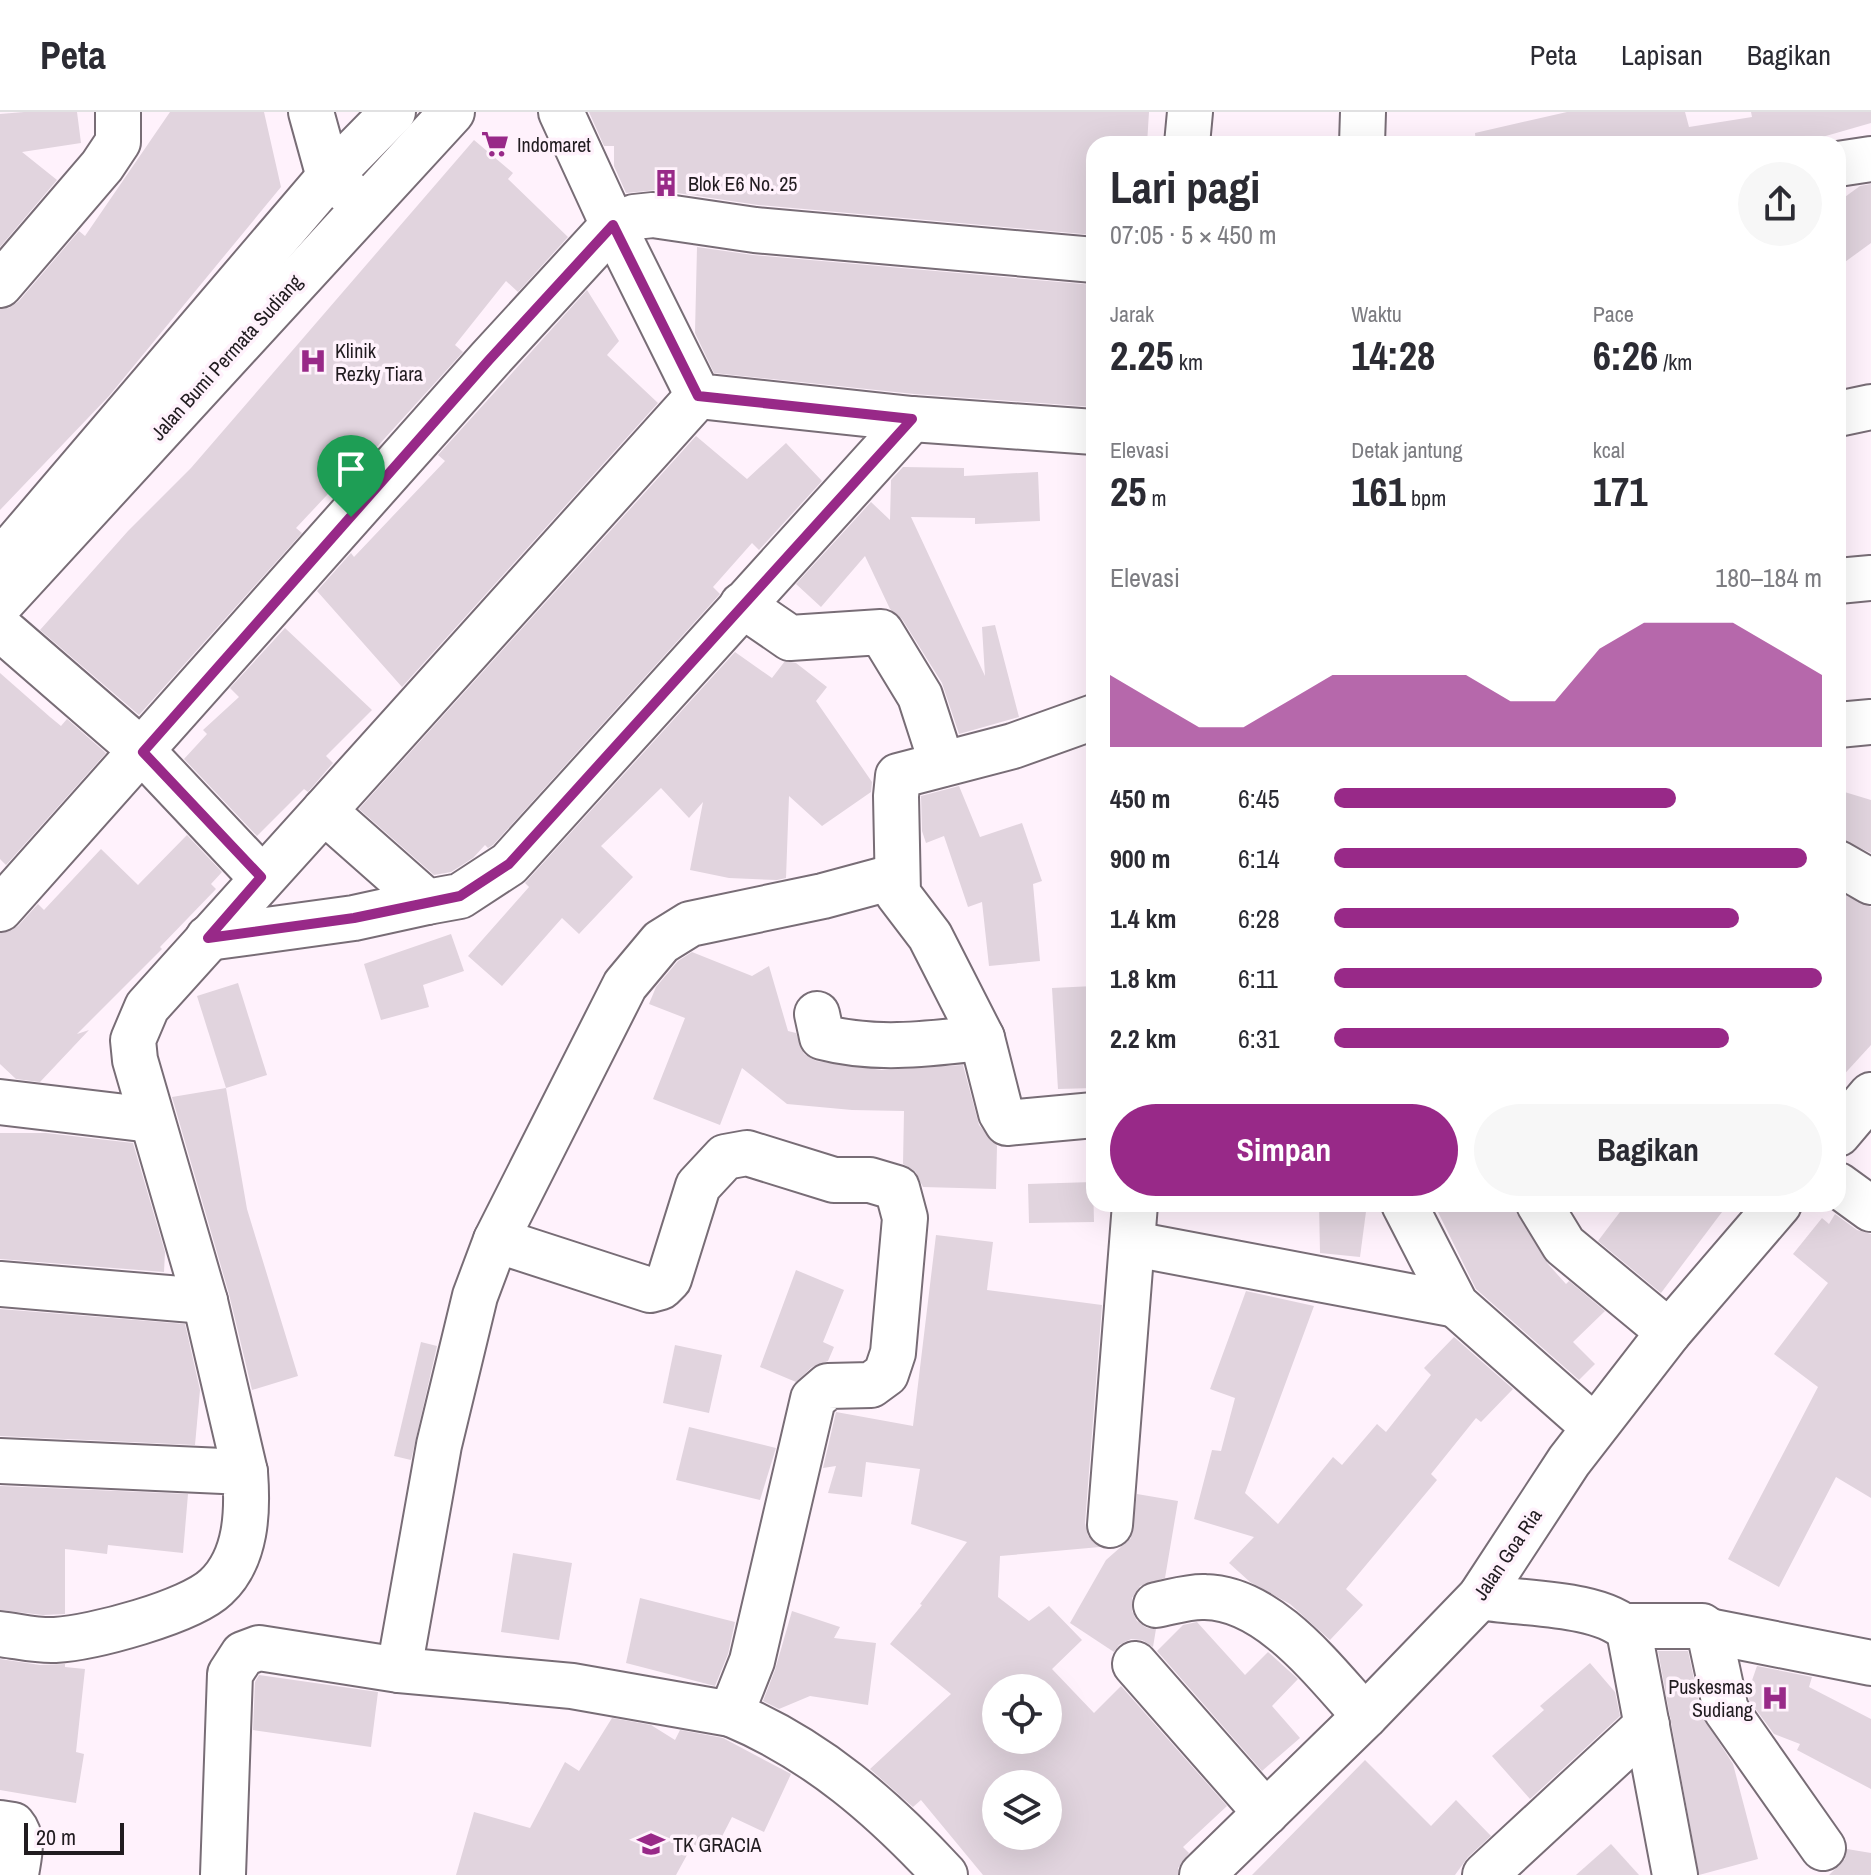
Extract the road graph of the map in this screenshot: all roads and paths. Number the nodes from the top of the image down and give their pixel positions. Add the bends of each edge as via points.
1 (118, 112) edge
2 (311, 112) edge
3 (393, 112) edge
4 (452, 112) edge
5 (561, 112) edge
6 (1190, 112) edge
7 (1363, 112) edge
8 (1188, 136) edge
9 (1362, 136) edge
10 (1871, 159) edge
11 (1846, 163) edge
12 (329, 177) junction
13 (365, 205) junction
14 (613, 225) junction
15 (1086, 259) edge
16 (0, 285) edge
17 (698, 396) junction
18 (1871, 407) edge
19 (1846, 412) edge
20 (912, 419) junction
21 (1086, 431) edge
22 (0, 562) edge
23 (1871, 578) edge
24 (1846, 580) edge
25 (0, 604) edge
26 (742, 605) junction
27 (0, 628) edge
28 (1086, 720) edge
29 (1871, 722) edge
30 (1846, 724) edge
31 (143, 752) junction
32 (942, 764) junction
33 (324, 811) junction
34 (1846, 868) edge
35 (897, 876) junction
36 (261, 877) junction
37 (1871, 882) edge
38 (427, 902) junction
39 (0, 909) edge
40 (208, 938) junction
41 (817, 1014) dead end
42 (982, 1038) junction
43 (1871, 1095) edge
44 (0, 1102) edge
45 (1086, 1116) edge
46 (151, 1120) junction
47 (1846, 1125) edge
48 (1846, 1191) edge
49 (1871, 1209) edge
50 (1408, 1212) edge
51 (1544, 1212) edge
52 (1772, 1212) edge
53 (1135, 1224) edge
54 (496, 1240) junction
55 (0, 1284) edge
56 (205, 1301) junction
57 (1456, 1305) junction
58 (1669, 1332) junction
59 (1594, 1427) junction
60 (0, 1461) edge
61 (245, 1472) junction
62 (1110, 1525) dead end
63 (1480, 1597) junction
64 (1156, 1605) dead end
65 (1625, 1626) junction
66 (1709, 1631) junction
67 (0, 1634) edge
68 (1871, 1663) edge
69 (1135, 1664) dead end
70 (399, 1670) junction
71 (731, 1714) junction
72 (1365, 1716) junction
73 (1647, 1725) junction
74 (1266, 1813) junction
75 (0, 1823) edge
76 (1823, 1848) dead end
77 (16, 1875) edge
78 (223, 1875) edge
79 (945, 1875) edge
80 (1202, 1875) edge
81 (1485, 1875) edge
82 (1675, 1875) edge

1 - 16 street via 118,142 102,166
2 - 12 street
3 - 12 street, Jalan Bumi Permata Sudiang
4 - 13 street, Jalan Bumi Permata Sudiang
5 - 14 street
6 - 8 street
7 - 9 street
10 - 11 street
12 - 13 street
12 - 22 street, Jalan Bumi Permata Sudiang
13 - 25 street, Jalan Bumi Permata Sudiang
14 - 15 street via 653,215 755,230
14 - 17 street
14 - 31 street
17 - 20 street
17 - 33 street
18 - 19 street
20 - 21 street
20 - 26 street
23 - 24 street
26 - 32 street via 790,638 881,632 920,696
26 - 38 street via 509,864 460,896
27 - 31 street
28 - 32 street
29 - 30 street
31 - 36 street
31 - 39 street
32 - 35 street via 898,776
33 - 36 street
33 - 38 street
34 - 37 street
35 - 42 street via 898,894 930,936
35 - 54 street via 705,919 661,942 625,985
36 - 40 street
38 - 40 street
40 - 46 street via 147,1007 133,1040
41 - 42 street via 822,1037 852,1044 911,1046
42 - 45 street via 1007,1123
43 - 47 street
44 - 46 street
46 - 56 street
48 - 49 street
50 - 57 street
51 - 58 street via 1564,1245
52 - 58 street, Jalan Goa Ria
53 - 57 street
53 - 62 street
54 - 70 street via 475,1296 439,1445
54 - 71 street via 650,1290 669,1279 698,1186 725,1157 747,1153 834,1180 870,1180 897,1188 905,1218 893,1353 886,1374 874,1384 828,1386 813,1399 752,1661
55 - 56 street
56 - 61 street
57 - 59 street
58 - 59 street, Jalan Goa Ria
59 - 63 street, Jalan Goa Ria
60 - 61 street
61 - 67 street via 248,1509 242,1539 216,1588 103,1634 53,1640
63 - 65 street via 1584,1611
63 - 72 street, Jalan Goa Ria
64 - 72 street via 1205,1597 1264,1618 1292,1637
65 - 66 street via 1702,1626
65 - 73 street
66 - 68 street
66 - 76 street via 1726,1710
69 - 74 street
70 - 71 street via 572,1686
70 - 78 street via 259,1648 243,1654 230,1674
71 - 79 street via 795,1746 853,1785
72 - 74 street, Jalan Goa Ria
73 - 81 street
73 - 82 street
74 - 80 street, Jalan Goa Ria
75 - 77 street via 18,1831

